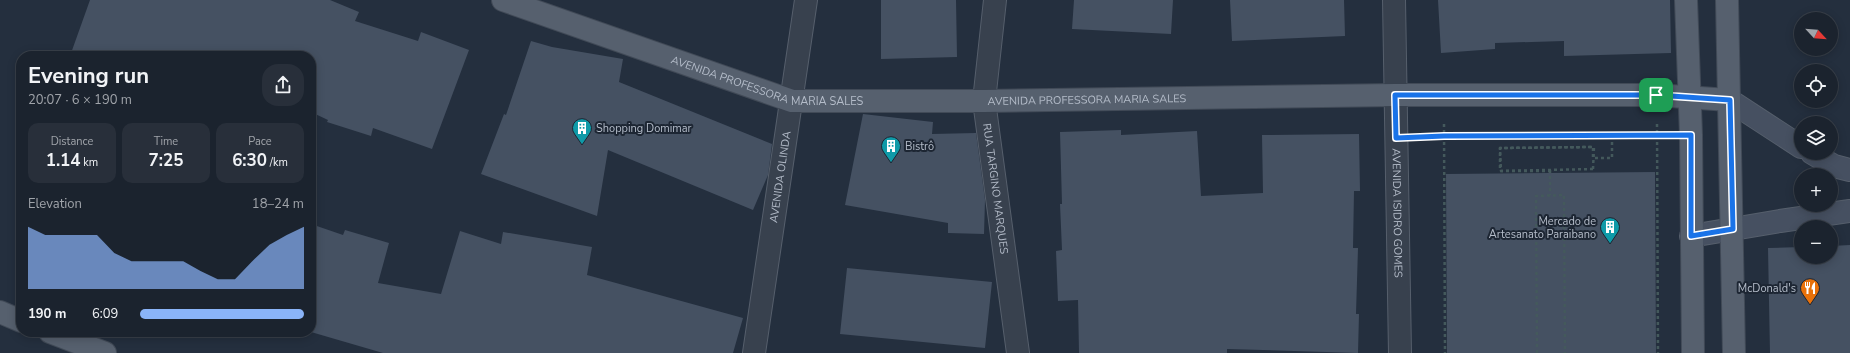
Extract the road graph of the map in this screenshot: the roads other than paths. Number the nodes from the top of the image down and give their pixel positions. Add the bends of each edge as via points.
1 (503, 0) edge
2 (806, 0) edge
3 (995, 0) edge
4 (1394, 0) edge
5 (1686, 0) edge
6 (1727, 0) edge
7 (1395, 95) junction
8 (1689, 97) junction
9 (1730, 100) junction
10 (984, 101) junction
11 (792, 102) junction
12 (1794, 142) edge
13 (1824, 160) edge
14 (1850, 170) edge
15 (1850, 211) edge
16 (1733, 229) junction
17 (1691, 236) junction
18 (0, 312) edge
19 (16, 319) edge
20 (63, 337) edge
21 (105, 353) edge
22 (754, 353) edge
23 (1018, 353) edge
24 (1400, 353) edge
25 (1693, 353) edge
26 (1734, 353) edge

1 - 11 main road, AVENIDA PROFESSORA MARIA SALES
2 - 11 street, AVENIDA OLINDA
3 - 10 street, RUA TARGINO MARQUES
4 - 7 street, AVENIDA ISIDRO GOMES
5 - 8 main road
6 - 9 main road
7 - 8 main road, AVENIDA PROFESSORA MARIA SALES
7 - 10 main road, AVENIDA PROFESSORA MARIA SALES
7 - 24 street, AVENIDA ISIDRO GOMES
8 - 9 main road, AVENIDA PROFESSORA MARIA SALES
8 - 17 main road
9 - 12 main road
9 - 16 main road
10 - 11 main road, AVENIDA PROFESSORA MARIA SALES
10 - 23 street, RUA TARGINO MARQUES
11 - 22 street, AVENIDA OLINDA
13 - 14 main road
15 - 16 main road
16 - 17 main road
16 - 26 main road
17 - 25 main road
18 - 19 main road
20 - 21 main road

